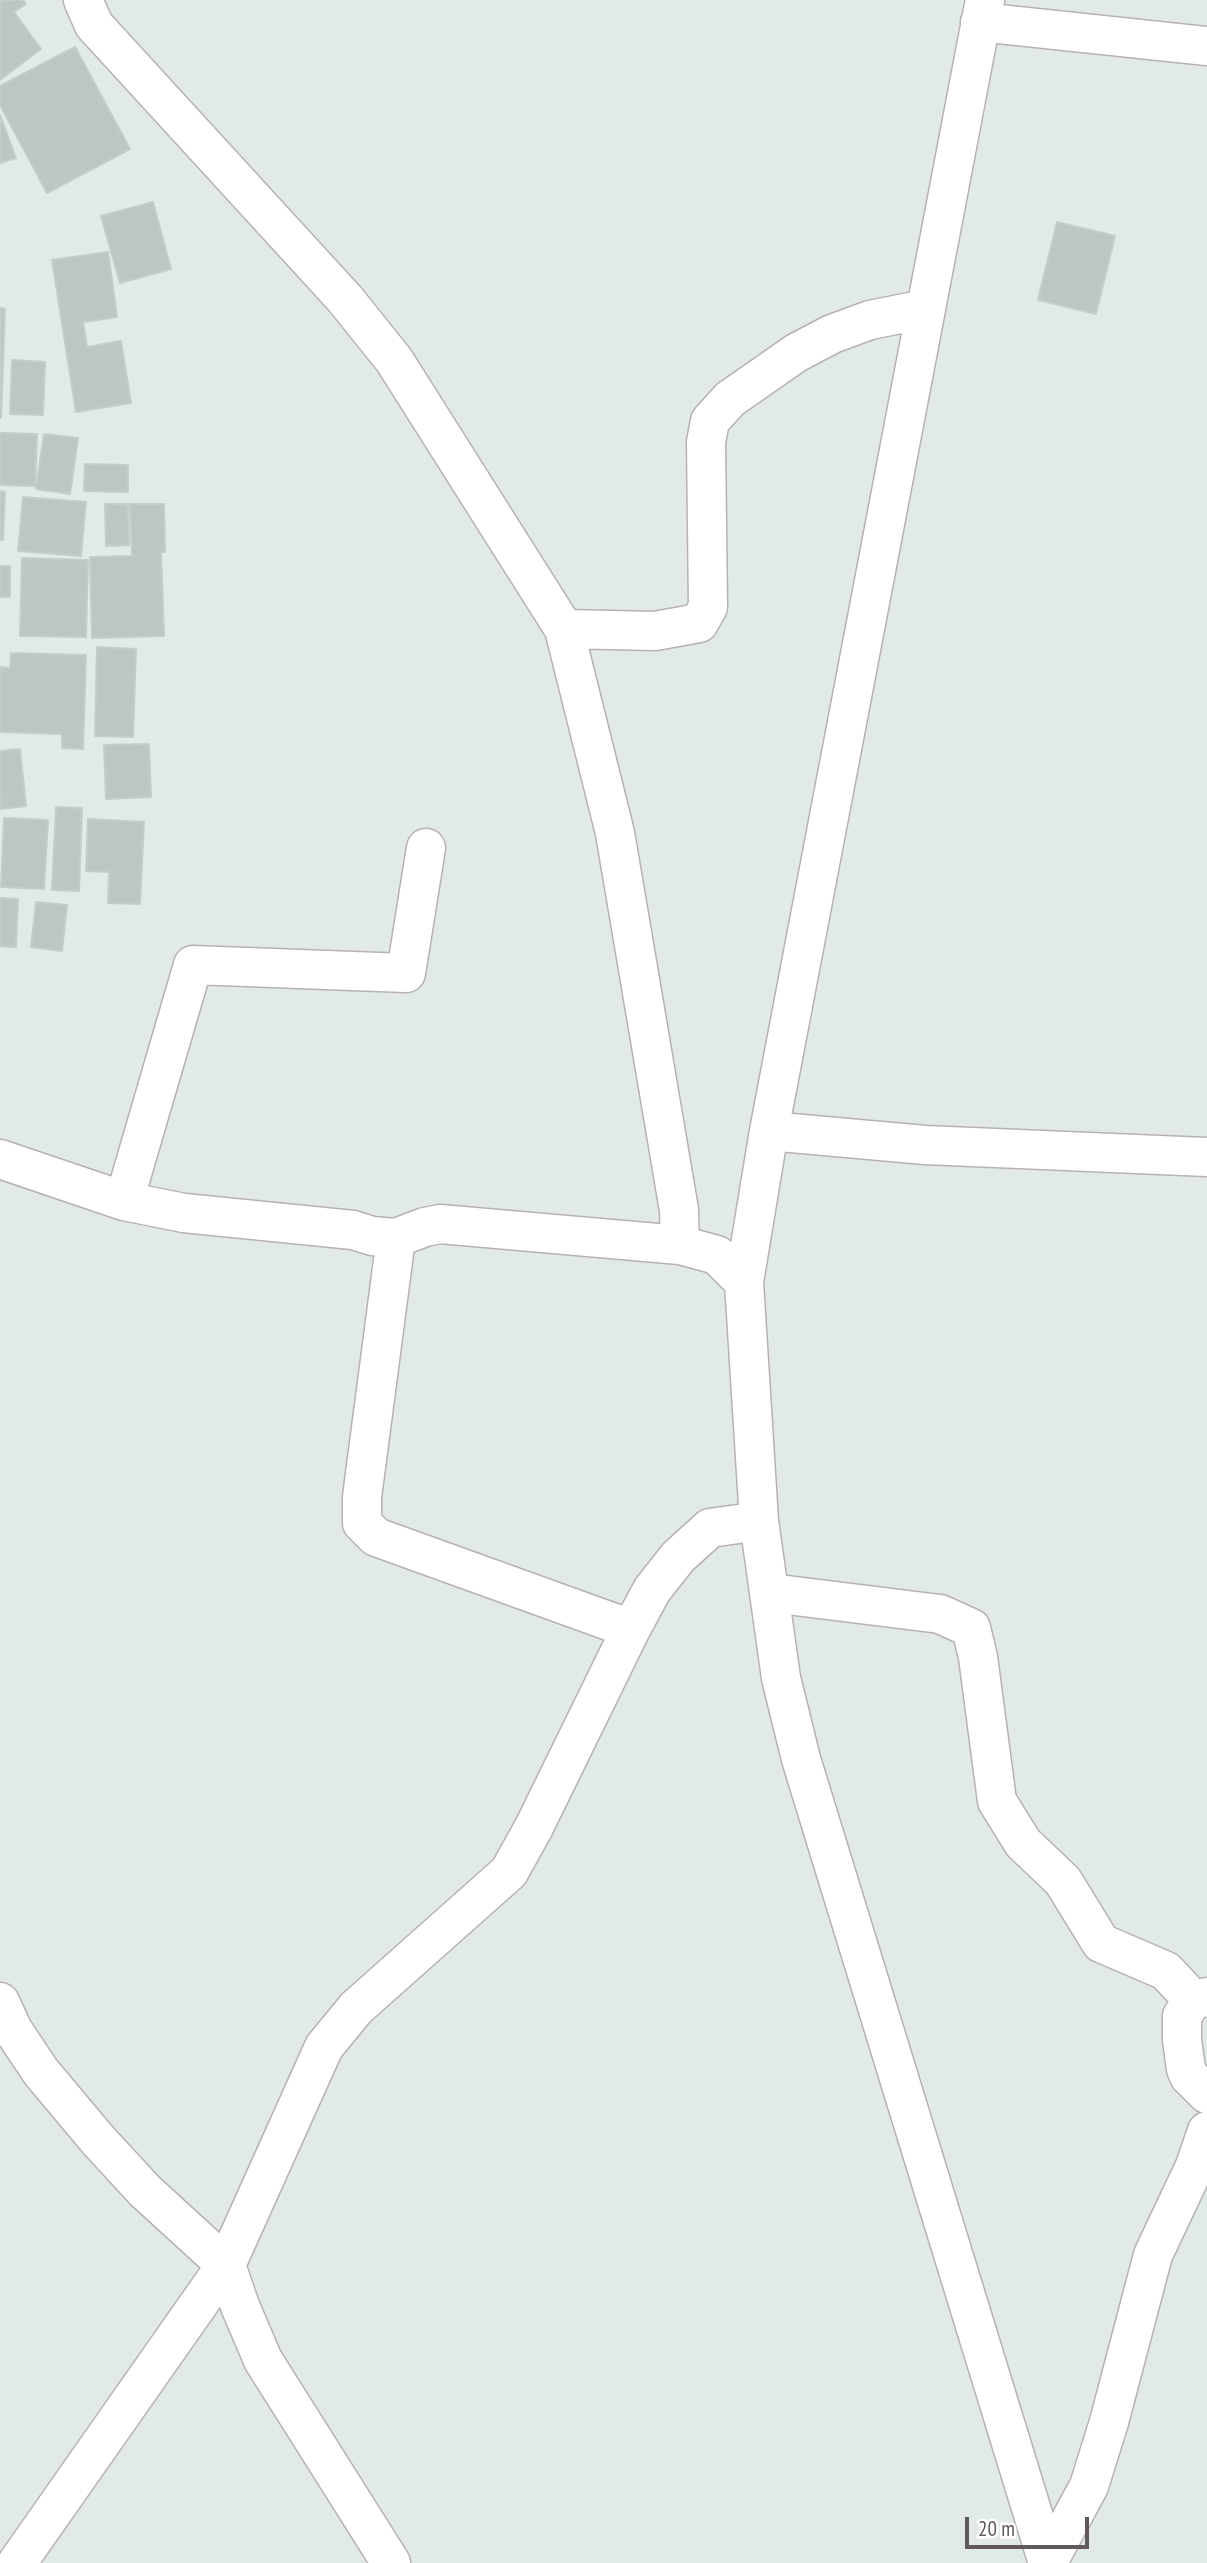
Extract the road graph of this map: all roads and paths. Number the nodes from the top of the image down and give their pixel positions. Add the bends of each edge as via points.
1 (83, 0) edge
2 (982, 11) edge
3 (1207, 46) edge
4 (925, 309) junction
5 (564, 629) junction
6 (426, 848) dead end
7 (769, 1131) junction
8 (1207, 1157) edge
9 (0, 1159) edge
10 (124, 1201) junction
11 (396, 1237) junction
12 (680, 1245) junction
13 (744, 1282) junction
14 (759, 1521) junction
15 (771, 1593) junction
16 (631, 1629) junction
17 (1200, 1999) edge
18 (0, 2002) edge
19 (1207, 2094) edge
20 (1205, 2143) edge
21 (226, 2265) junction
22 (17, 2563) edge
23 (391, 2563) edge
24 (1048, 2563) edge

1 - 5 street via 94,25 345,299 394,360
2 - 3 street
2 - 4 street
4 - 5 street via 870,320 832,334 730,399 710,421 706,442 708,607 699,623 655,631
4 - 7 street
5 - 12 street via 615,833 679,1210
6 - 10 street via 406,973 193,964
7 - 8 street via 925,1145
7 - 13 street
9 - 10 street
10 - 11 street via 184,1213
11 - 12 street via 440,1224
11 - 16 street via 362,1523 376,1537
12 - 13 street via 717,1255
13 - 14 street
14 - 15 street
14 - 16 street via 710,1528 671,1565
15 - 17 street via 940,1614 971,1628 997,1801 1023,1843 1063,1881 1101,1942 1166,1971
15 - 24 street via 781,1678 801,1759
16 - 21 street via 509,1872 356,2008 324,2047
17 - 19 street via 1182,2016 1182,2040 1189,2076
18 - 21 street via 41,2072 98,2140 145,2191
20 - 24 street via 1153,2255 1089,2486
21 - 22 street
21 - 23 street via 263,2360

